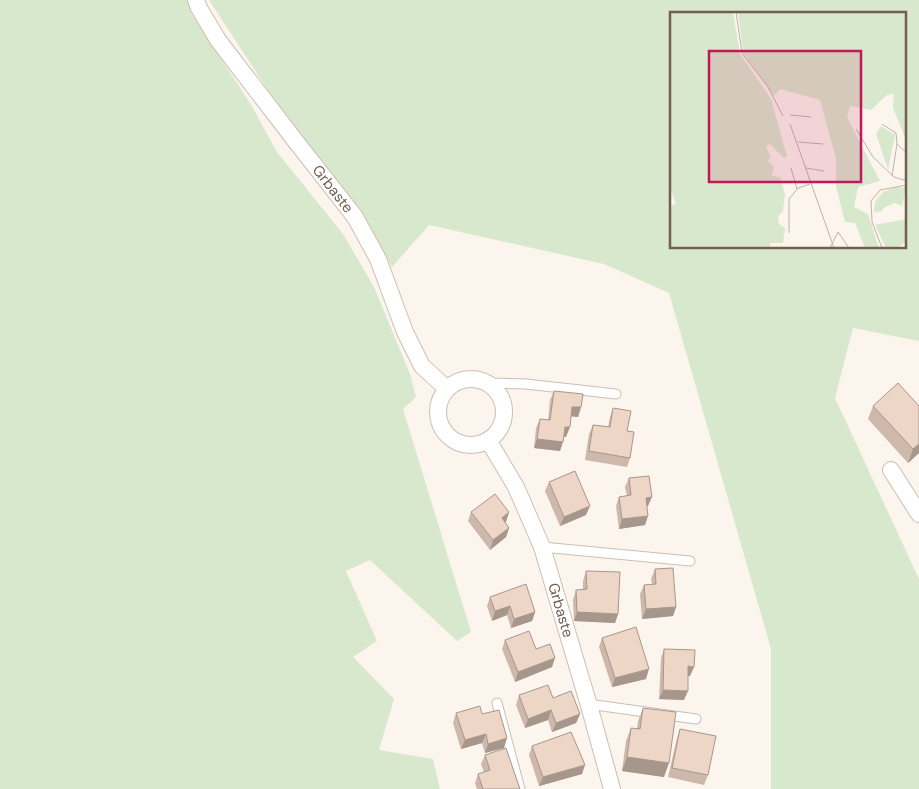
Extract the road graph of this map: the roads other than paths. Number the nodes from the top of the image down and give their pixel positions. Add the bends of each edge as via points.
1 (196, 0) edge
2 (488, 384) junction
3 (447, 389) junction
4 (616, 394) dead end
5 (488, 440) junction
6 (891, 470) dead end
7 (919, 514) edge
8 (542, 547) junction
9 (690, 561) dead end
10 (497, 703) dead end
11 (588, 704) junction
12 (696, 720) dead end
13 (520, 789) edge
14 (612, 789) edge

1 - 3 street, Grbaste via 218,40 356,217 378,259 405,332 422,366
2 - 3 street via 478,379 466,379
2 - 4 lane via 526,384
2 - 5 street via 497,391 504,412 502,423
3 - 5 street via 438,408 442,428 458,442 468,445
5 - 8 street, Grbaste via 516,487
6 - 7 street
8 - 9 lane
8 - 11 street, Grbaste
10 - 13 lane
11 - 12 lane
11 - 14 street, Grbaste

